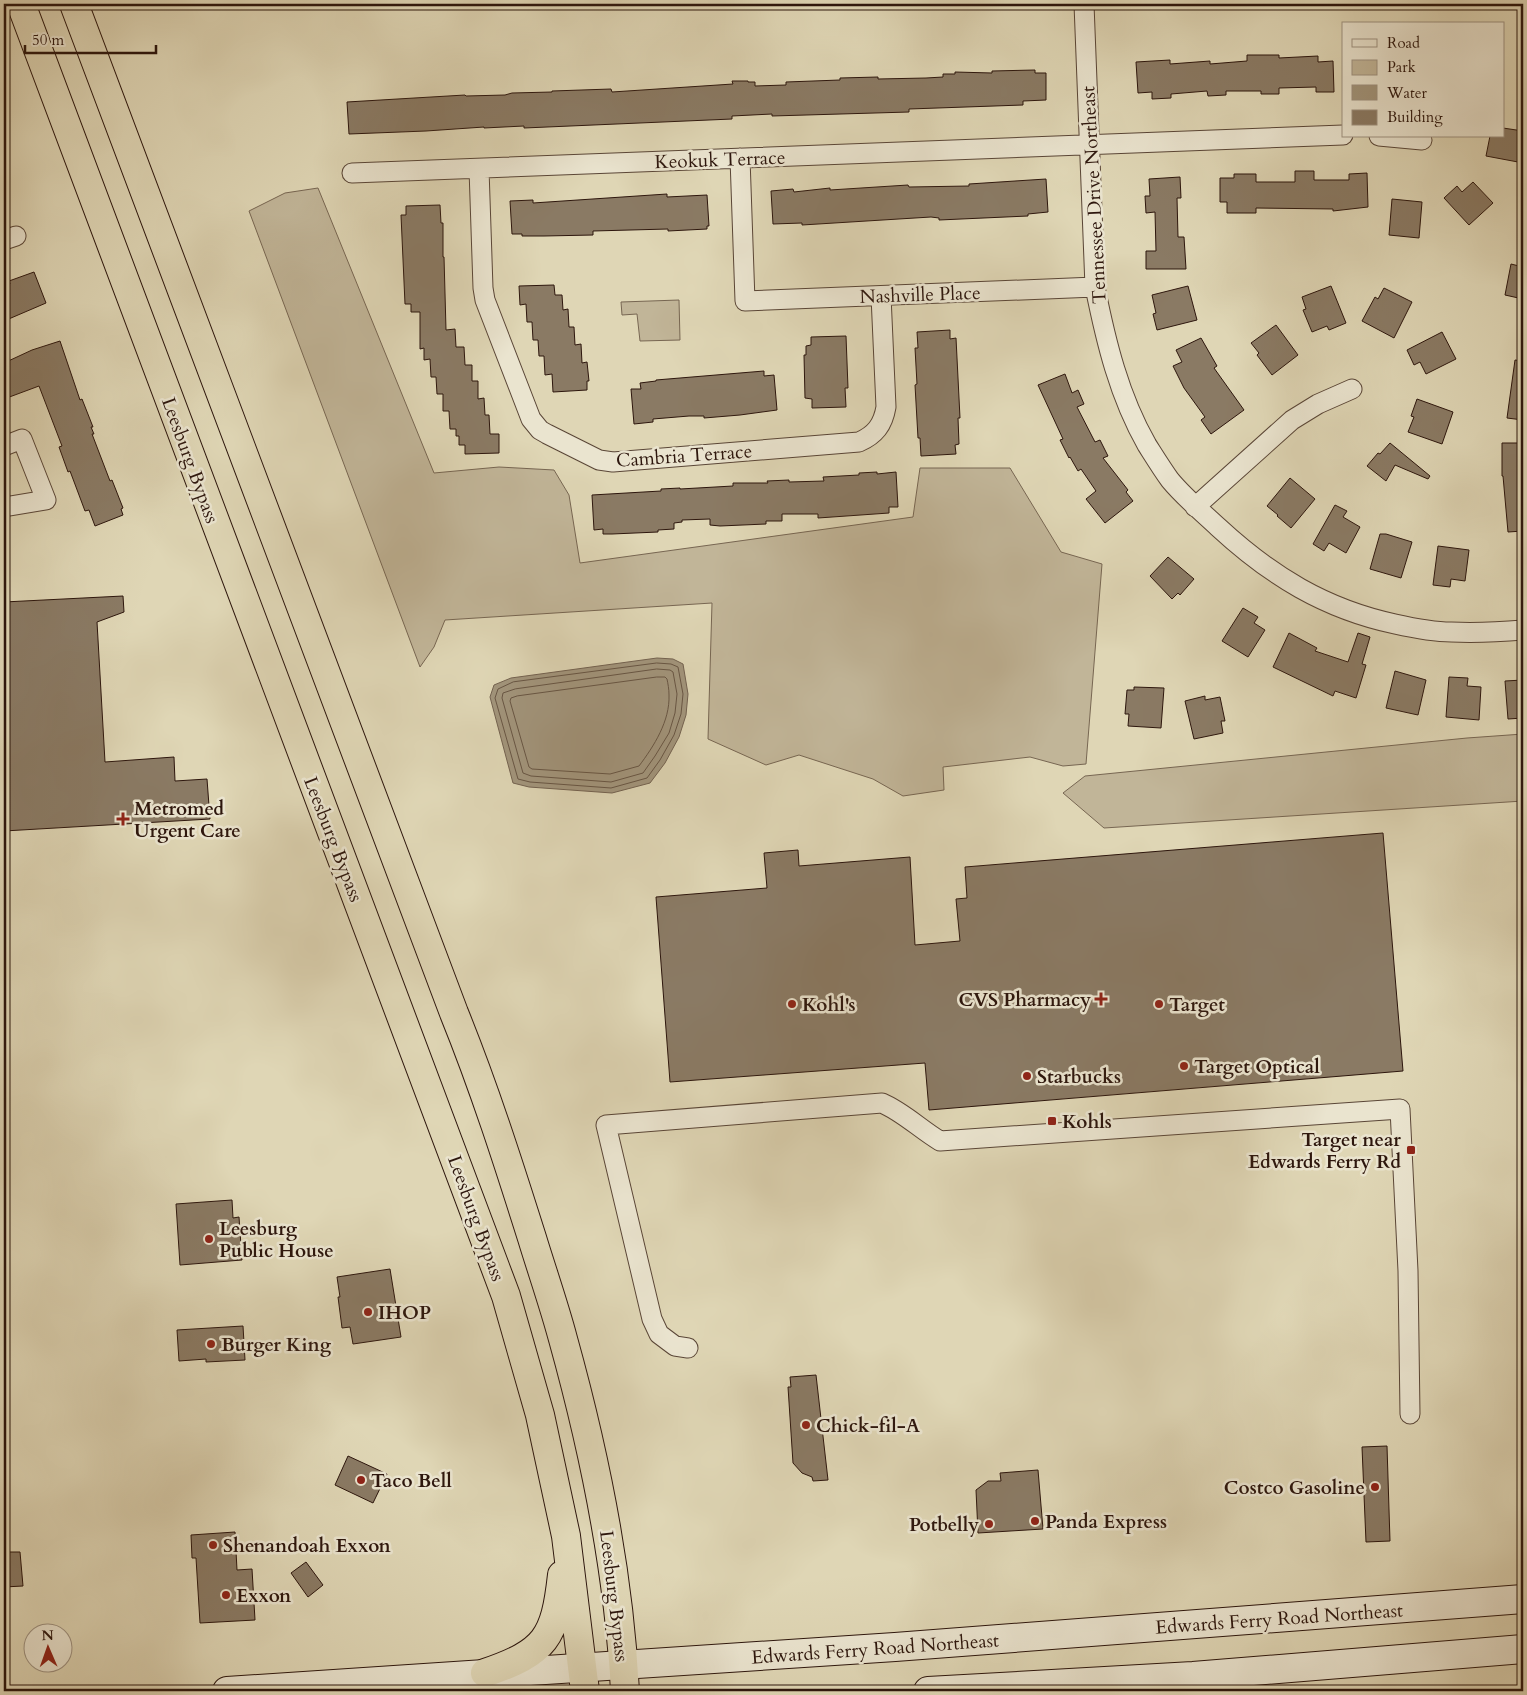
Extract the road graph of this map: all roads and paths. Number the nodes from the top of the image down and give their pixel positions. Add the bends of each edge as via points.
1 (21, 4) edge
2 (74, 4) edge
3 (1084, 4) edge
4 (1342, 135) edge
5 (1400, 138) edge
6 (1422, 140) dead end
7 (1089, 145) junction
8 (740, 158) junction
9 (479, 168) junction
10 (352, 173) dead end
11 (1095, 287) junction
12 (881, 296) junction
13 (1352, 389) dead end
14 (4, 446) edge
15 (1196, 506) junction
16 (4, 507) edge
17 (1523, 630) edge
18 (688, 1348) dead end
19 (1410, 1414) dead end
20 (566, 1536) junction
21 (1523, 1599) edge
22 (1523, 1649) edge
23 (624, 1664) junction
24 (485, 1673) junction
25 (584, 1679) edge
26 (227, 1691) edge
27 (626, 1691) edge
28 (928, 1691) edge

1 - 20 highway, Leesburg Bypass via 506,1296 540,1415
2 - 23 highway, Leesburg Bypass via 499,1134 563,1338 598,1480 612,1561
3 - 7 street, Tennessee Drive Northeast
4 - 7 street, Keokuk Terrace
5 - 6 street
7 - 8 street, Keokuk Terrace
7 - 11 street, Tennessee Drive Northeast
8 - 9 street, Keokuk Terrace
8 - 12 street, Nashville Place via 745,301
9 - 10 street, Keokuk Terrace
9 - 12 street, Cambria Terrace via 485,300 531,419 540,430 599,460 613,462 859,442 870,438 884,419 886,407
11 - 12 street, Nashville Place
11 - 15 street, Tennessee Drive Northeast via 1114,369 1129,409 1170,480
13 - 15 street via 1292,420
14 - 16 street via 22,439 46,500
15 - 17 street, Tennessee Drive Northeast via 1268,569 1338,608 1374,620 1449,632
18 - 19 street via 675,1346 659,1334 652,1319 606,1124 882,1103 940,1141 1400,1109 1408,1271
20 - 24 highway via 558,1604 545,1639 524,1657
20 - 25 highway, Leesburg Bypass
21 - 23 main road, Edwards Ferry Road Northeast
22 - 28 main road via 1193,1676
23 - 25 main road, Edwards Ferry Road Northeast
23 - 27 highway, Leesburg Bypass
24 - 25 main road, Edwards Ferry Road Northeast
24 - 26 main road, Edwards Ferry Road Northeast

